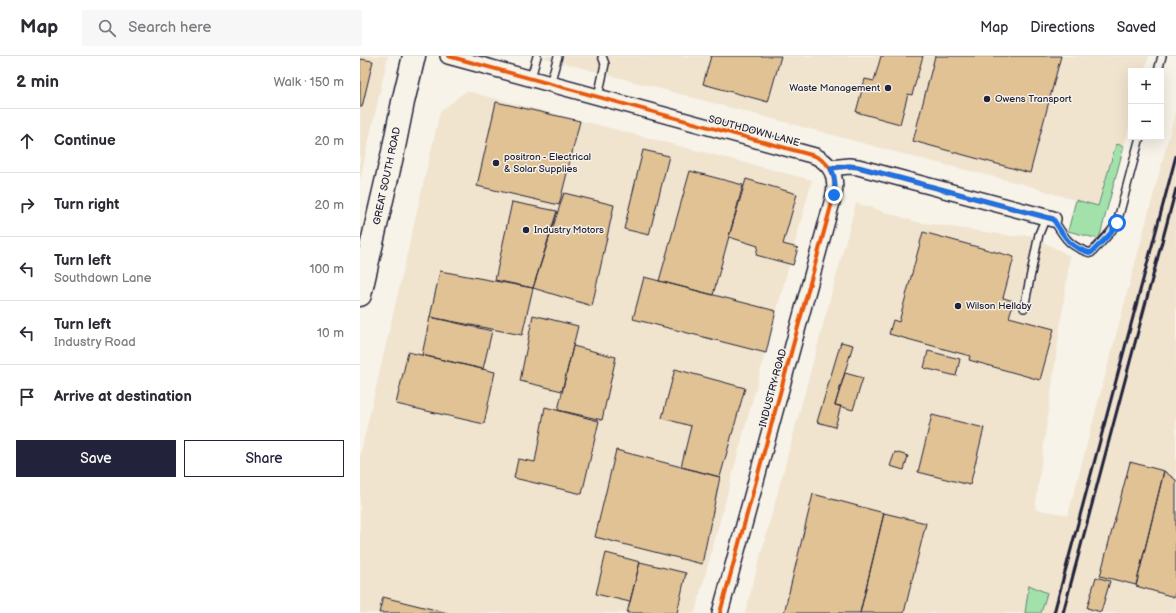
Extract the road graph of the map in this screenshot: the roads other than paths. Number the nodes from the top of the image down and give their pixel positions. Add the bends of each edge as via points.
1 (414, 56) edge
2 (448, 56) edge
3 (537, 56) edge
4 (558, 56) edge
5 (602, 56) edge
6 (1162, 56) edge
7 (1159, 68) edge
8 (531, 78) junction
9 (550, 84) junction
10 (598, 97) junction
11 (1139, 140) edge
12 (831, 168) junction
13 (1050, 218) junction
14 (360, 295) edge
15 (1024, 308) dead end
16 (720, 613) edge

1 - 14 main road, GREAT SOUTH ROAD
2 - 8 street, SOUTHDOWN LANE
3 - 8 lane
4 - 9 lane
5 - 10 lane via 605,64
6 - 7 lane
8 - 9 street, SOUTHDOWN LANE
9 - 10 street, SOUTHDOWN LANE
10 - 12 street, SOUTHDOWN LANE via 815,156
11 - 13 lane via 1117,223 1091,253 1073,246
12 - 13 street via 858,167
12 - 16 street, INDUSTRY ROAD via 835,182 834,195
13 - 15 lane via 1039,234

